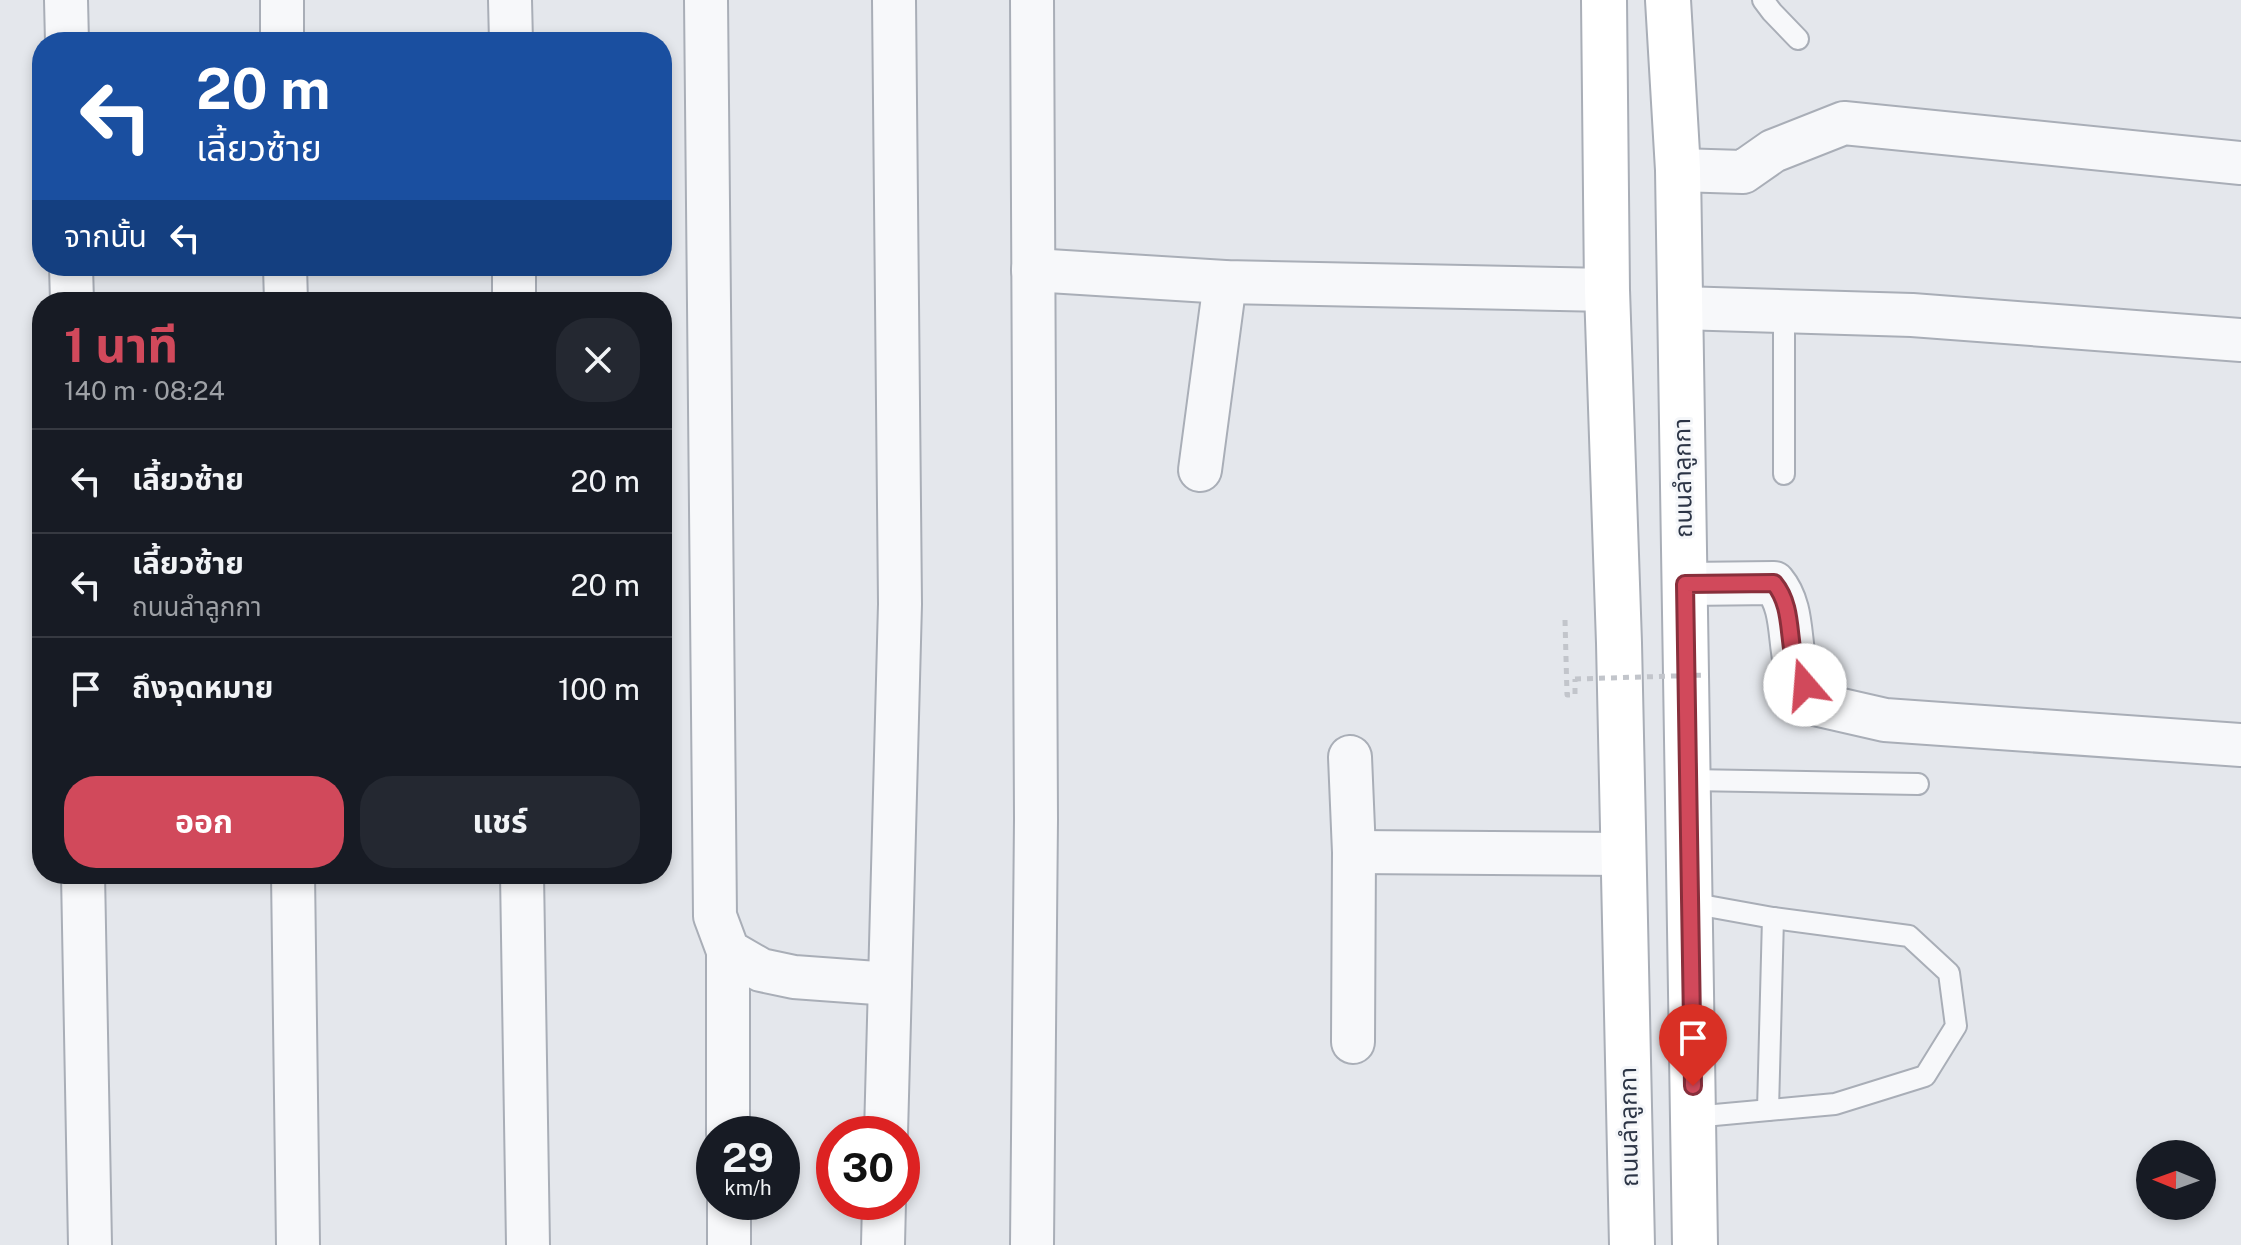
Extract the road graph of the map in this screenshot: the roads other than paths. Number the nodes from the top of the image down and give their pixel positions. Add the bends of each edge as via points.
1 (66, 0) edge
2 (282, 0) edge
3 (510, 0) edge
4 (706, 0) edge
5 (894, 0) edge
6 (1032, 0) edge
7 (1604, 0) edge
8 (1628, 0) edge
9 (1668, 0) edge
10 (1763, 0) edge
11 (67, 32) edge
12 (282, 32) edge
13 (511, 32) edge
14 (1798, 39) dead end
15 (2241, 163) edge
16 (1678, 170) junction
17 (1033, 270) junction
18 (1225, 282) junction
19 (1607, 290) junction
20 (1680, 308) junction
21 (1784, 311) junction
22 (2241, 340) edge
23 (1200, 470) dead end
24 (1784, 474) dead end
25 (1685, 584) junction
26 (2241, 745) edge
27 (1350, 757) dead end
28 (1688, 780) junction
29 (1918, 784) dead end
30 (1354, 852) junction
31 (1624, 854) junction
32 (83, 884) edge
33 (293, 884) edge
34 (522, 884) edge
35 (1690, 903) junction
36 (1773, 918) junction
37 (728, 951) junction
38 (890, 984) junction
39 (1353, 1042) dead end
40 (1768, 1110) junction
41 (728, 1116) edge
42 (886, 1116) edge
43 (1693, 1117) junction
44 (729, 1220) edge
45 (884, 1220) edge
46 (90, 1245) edge
47 (298, 1245) edge
48 (528, 1245) edge
49 (729, 1245) edge
50 (883, 1245) edge
51 (1032, 1245) edge
52 (1632, 1245) edge
53 (1695, 1245) edge

1 - 11 street
2 - 12 street
3 - 13 street
4 - 37 street via 715,916
5 - 38 street via 900,604
6 - 17 street
7 - 19 main road, ถนนลำลูกกา
8 - 19 main road, ถนนลำลูกกา via 1631,229
9 - 16 main road, ถนนลำลูกกา
10 - 14 lane
15 - 16 street via 1844,123 1773,151 1743,172
16 - 20 main road, ถนนลำลูกกา
17 - 18 street
17 - 51 street
18 - 19 street
18 - 23 street
19 - 31 main road, ถนนลำลูกกา
20 - 21 street
20 - 25 main road, ถนนลำลูกกา
21 - 22 street via 1912,315
21 - 24 lane
25 - 26 street via 1774,583 1789,619 1795,666 1815,704 1885,720
25 - 28 main road, ถนนลำลูกกา
27 - 30 street
28 - 29 lane
28 - 35 main road, ถนนลำลูกกา
30 - 31 street
30 - 39 street
31 - 52 main road, ถนนลำลูกกา
32 - 46 street
33 - 47 street
34 - 48 street
35 - 36 lane
35 - 43 main road, ถนนลำลูกกา
36 - 40 lane
36 - 40 lane via 1909,936 1949,973 1956,1026 1925,1076 1835,1104
37 - 38 street via 761,970
37 - 41 street
38 - 42 street
40 - 43 lane
43 - 53 main road, ถนนลำลูกกา
44 - 49 street
45 - 50 street

